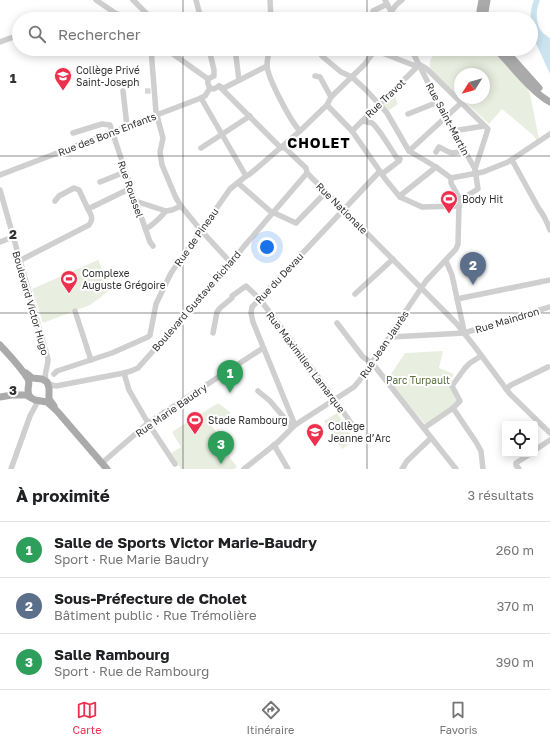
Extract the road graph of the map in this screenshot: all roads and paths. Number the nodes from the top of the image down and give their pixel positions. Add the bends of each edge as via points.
1 (96, 0) edge
2 (134, 0) edge
3 (196, 0) edge
4 (270, 0) edge
5 (402, 0) edge
6 (482, 0) edge
7 (488, 0) edge
8 (386, 2) edge
9 (114, 12) edge
10 (144, 12) edge
11 (199, 12) edge
12 (271, 12) edge
13 (373, 12) edge
14 (391, 12) joint
15 (480, 12) edge
16 (484, 12) edge
17 (12, 38) edge
18 (0, 42) edge
19 (151, 56) edge
20 (177, 56) edge
21 (211, 56) edge
22 (236, 56) edge
23 (268, 56) edge
24 (322, 56) edge
25 (370, 56) edge
26 (387, 56) edge
27 (414, 56) edge
28 (502, 56) edge
29 (510, 56) edge
30 (419, 65) junction
31 (267, 66) junction
32 (315, 76) dead end
33 (352, 77) junction
34 (211, 78) junction
35 (239, 80) junction
36 (219, 86) junction
37 (210, 88) junction
38 (123, 93) dead end
39 (454, 96) edge
40 (331, 97) junction
41 (550, 97) edge
42 (201, 98) junction
43 (438, 102) junction
44 (550, 102) edge
45 (379, 104) junction
46 (460, 104) edge
47 (462, 104) edge
48 (327, 106) junction
49 (408, 114) dead end
50 (156, 115) junction
51 (250, 116) junction
52 (446, 118) junction
53 (362, 121) junction
54 (127, 126) junction
55 (484, 126) junction
56 (300, 131) junction
57 (352, 131) junction
58 (453, 131) junction
59 (112, 132) junction
60 (73, 133) dead end
61 (222, 134) junction
62 (550, 134) edge
63 (202, 148) dead end
64 (282, 148) junction
65 (464, 150) junction
66 (409, 151) junction
67 (436, 152) dead end
68 (512, 160) junction
69 (436, 167) junction
70 (475, 171) junction
71 (125, 172) junction
72 (307, 173) junction
73 (381, 173) junction
74 (0, 175) edge
75 (246, 176) junction
76 (451, 178) junction
77 (100, 182) dead end
78 (239, 184) junction
79 (131, 188) junction
80 (0, 190) edge
81 (326, 192) junction
82 (400, 197) junction
83 (135, 201) junction
84 (55, 202) dead end
85 (460, 203) junction
86 (181, 206) junction
87 (88, 208) junction
88 (343, 209) junction
89 (166, 211) junction
90 (273, 212) junction
91 (146, 230) junction
92 (201, 230) junction
93 (550, 230) edge
94 (13, 237) junction
95 (0, 242) edge
96 (153, 246) dead end
97 (393, 260) junction
98 (19, 261) junction
99 (446, 261) junction
100 (231, 263) junction
101 (550, 280) edge
102 (421, 288) junction
103 (355, 294) dead end
104 (259, 298) junction
105 (457, 299) junction
106 (550, 307) edge
107 (75, 311) dead end
108 (337, 322) dead end
109 (213, 333) dead end
110 (464, 333) junction
111 (391, 336) junction
112 (0, 344) edge
113 (264, 348) junction
114 (481, 356) junction
115 (91, 360) junction
116 (371, 363) junction
117 (548, 366) dead end
118 (20, 368) junction
119 (46, 369) junction
120 (124, 373) junction
121 (54, 374) dead end
122 (36, 379) junction
123 (47, 382) junction
124 (28, 386) junction
125 (59, 386) junction
126 (506, 389) junction
127 (258, 391) dead end
128 (49, 393) junction
129 (12, 395) junction
130 (0, 397) edge
131 (30, 397) junction
132 (334, 399) junction
133 (40, 400) junction
134 (453, 408) junction
135 (57, 411) junction
136 (30, 416) junction
137 (148, 423) junction
138 (294, 426) junction
139 (353, 426) dead end
140 (424, 428) junction
141 (550, 433) edge
142 (431, 438) junction
143 (550, 440) edge
144 (274, 445) junction
145 (538, 448) edge
146 (525, 457) edge
147 (175, 464) dead end
148 (105, 466) edge
149 (11, 469) edge
150 (244, 469) edge
151 (288, 469) edge
152 (402, 469) edge
153 (456, 469) edge
154 (483, 469) edge
155 (519, 469) edge

1 - 9 street
2 - 10 street
3 - 11 street
4 - 12 street
5 - 14 street
6 - 15 main road
7 - 16 main road
8 - 13 street
8 - 14 street
17 - 18 street
19 - 50 street
20 - 34 street
21 - 34 street via 214,70
22 - 35 street
23 - 31 street
24 - 33 street via 333,66
25 - 33 street
26 - 30 street
27 - 30 street, Rue Saint-Martin
28 - 44 main road via 528,84
29 - 41 main road
30 - 39 street via 427,69
30 - 43 street, Rue Saint-Martin
30 - 45 street, Rue Travot
31 - 35 street
31 - 56 street via 278,95
32 - 40 street via 320,77
33 - 40 street
33 - 45 street
34 - 37 street via 207,82
35 - 36 street via 224,88
36 - 37 street
36 - 51 street, Rue Nationale
37 - 42 street, Rue des Bons Enfants
38 - 54 street
40 - 48 street
42 - 50 street, Rue des Bons Enfants
42 - 61 street
43 - 49 street
43 - 52 street, Rue Saint-Martin
45 - 53 street, Rue Travot
45 - 66 street
46 - 52 street
47 - 55 street
48 - 56 street
48 - 57 street
50 - 54 street, Rue des Bons Enfants
50 - 86 street via 163,138 160,152 162,165
51 - 61 street
51 - 64 street, Rue Nationale
52 - 58 street, Rue Saint-Martin
52 - 66 street
53 - 57 street, Rue Travot
53 - 73 street, Rue du Devau via 375,126 399,160
54 - 59 street, Rue des Bons Enfants
55 - 58 street
55 - 70 street via 488,129
56 - 64 street
57 - 73 street
58 - 65 street, Rue Saint-Martin
59 - 60 street via 110,125 102,124
59 - 71 street, Rue Roussel
59 - 74 street, Rue des Bons Enfants
61 - 63 street
61 - 75 street
62 - 68 street
64 - 72 street, Rue Nationale via 306,168
64 - 75 street
65 - 67 street via 454,154 440,147
65 - 70 street, Rue Saint-Martin
66 - 69 street
68 - 70 street via 493,169
68 - 93 street via 548,222
69 - 76 street
69 - 82 street
70 - 76 street
70 - 85 street via 478,189 463,198
71 - 77 street
71 - 79 street, Rue Roussel
72 - 81 street, Rue Nationale
72 - 90 street, Boulevard Gustave Richard
73 - 82 street
73 - 88 street, Rue du Devau
75 - 78 street, Rue de Pineau
76 - 85 street
78 - 90 street
78 - 92 street, Rue de Pineau via 230,189
79 - 83 street, Rue Roussel
79 - 87 street
80 - 94 street, Boulevard Victor Hugo
81 - 88 street, Rue Nationale
81 - 90 street via 296,223
82 - 85 street via 422,207
83 - 89 street
83 - 91 street, Rue Roussel
84 - 87 street via 58,196 74,188 79,190
85 - 99 street, Rue Jean Jaurès via 458,244
86 - 89 street
86 - 92 street
87 - 98 street via 92,217 89,225
88 - 97 street, Rue Nationale
88 - 104 street, Rue du Devau
89 - 91 street
90 - 100 street, Boulevard Gustave Richard
91 - 96 street, Rue Roussel
92 - 100 street
92 - 115 street, Rue de Pineau via 171,273 156,304 150,335
94 - 95 street
94 - 98 street, Boulevard Victor Hugo
97 - 102 street, Rue Nationale
97 - 103 street
98 - 119 street, Boulevard Victor Hugo via 48,359
99 - 102 street, Rue Jean Jaurès
99 - 105 street
100 - 120 street, Boulevard Gustave Richard via 138,368
101 - 105 street
102 - 110 street, Rue Nationale
102 - 111 street, Rue Jean Jaurès
104 - 109 street, Rue Maximilien Lamarque via 246,286 232,296 217,312
104 - 113 street, Rue du Devau via 251,313
104 - 132 street, Rue Maximilien Lamarque
105 - 110 street
106 - 110 street, Rue Maindron
107 - 115 street
108 - 116 street via 363,357
110 - 111 street, Rue Maindron
110 - 114 street, Rue Nationale
111 - 116 street, Rue Jean Jaurès
112 - 118 main road
113 - 137 street, Rue Marie Baudry
113 - 138 street, Rue du Devau
114 - 126 street, Rue Nationale
114 - 134 street via 470,363 452,386 460,401
115 - 121 street, Rue de Pineau
116 - 132 street, Rue Jean Jaurès via 354,387
116 - 140 street
117 - 126 street
118 - 122 main road
118 - 124 main road via 28,380
119 - 122 street, Boulevard Victor Hugo
119 - 123 street, Boulevard Victor Hugo
120 - 125 street, Boulevard Gustave Richard
120 - 137 street via 129,390
122 - 123 main road
122 - 124 main road
123 - 125 street, Boulevard Gustave Richard
123 - 128 main road
124 - 129 main road
124 - 131 main road
125 - 128 street, Boulevard Gustave Richard
126 - 141 street, Rue Nationale
127 - 138 street
128 - 133 main road via 46,398
128 - 135 main road via 49,399
129 - 130 main road
129 - 131 main road via 26,394
131 - 133 main road
131 - 136 street
132 - 138 street, Rue Jean Jaurès
132 - 139 street, Rue Maximilien Lamarque
133 - 135 main road via 47,402
133 - 136 street
134 - 140 street
134 - 154 street via 481,451
135 - 148 main road
136 - 149 street
137 - 147 street
137 - 148 street, Rue Marie Baudry
138 - 144 street, Rue Jean Jaurès
140 - 142 street
142 - 152 street
142 - 153 street
143 - 145 street
144 - 150 street, Rue Jean Jaurès
144 - 151 street
146 - 155 street via 516,463

